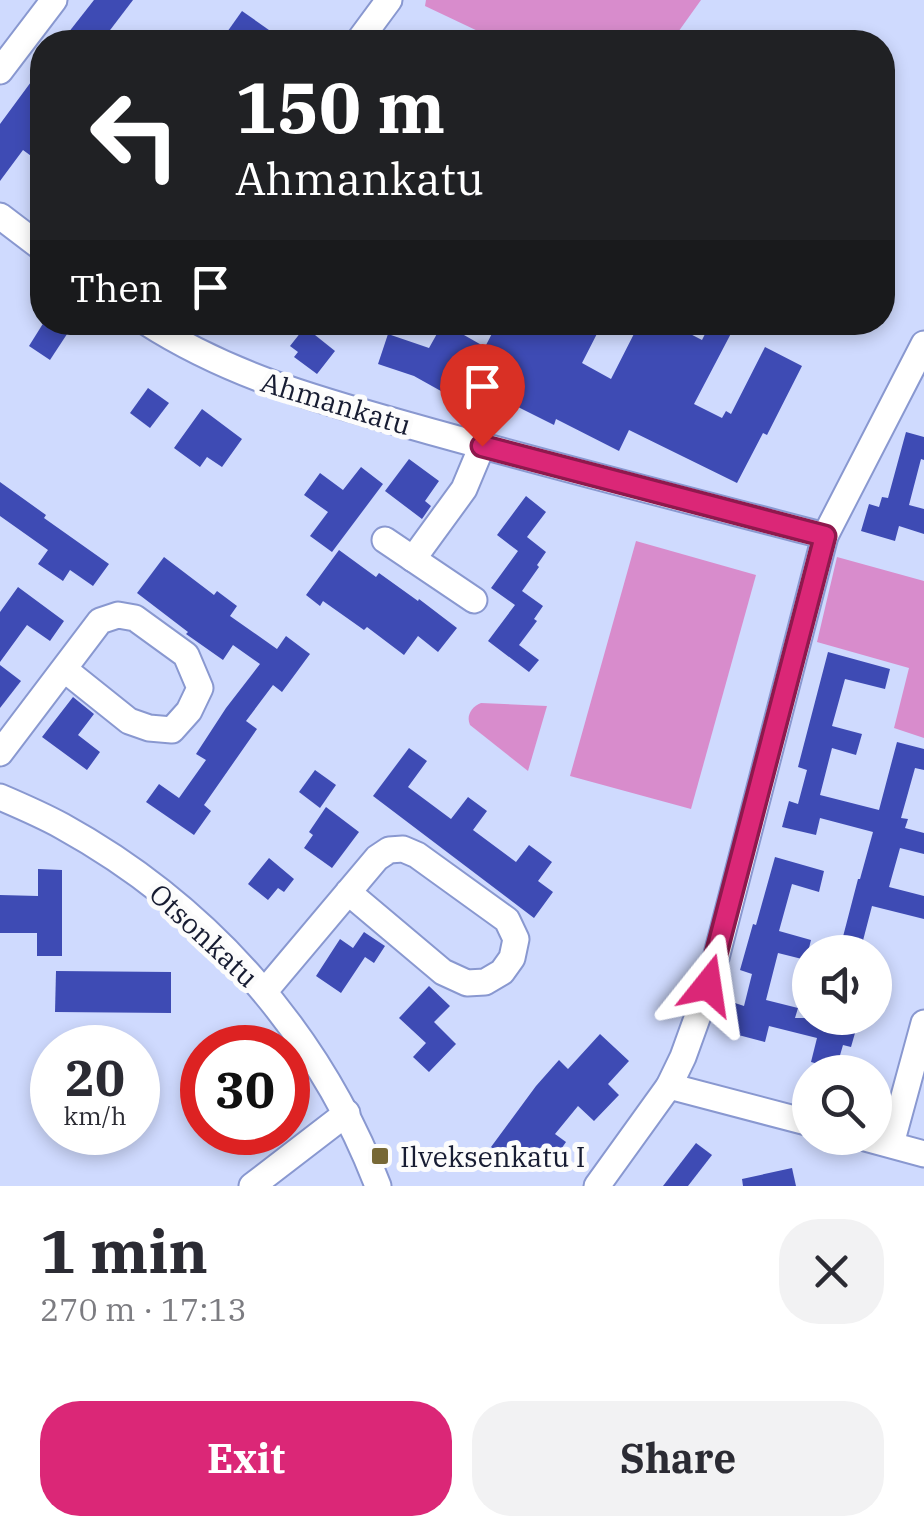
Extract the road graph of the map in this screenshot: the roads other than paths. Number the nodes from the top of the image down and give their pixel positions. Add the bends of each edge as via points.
1 (54, 0) edge
2 (389, 0) edge
3 (31, 30) edge
4 (367, 30) edge
5 (30, 32) edge
6 (0, 71) edge
7 (0, 216) edge
8 (30, 239) edge
9 (169, 335) edge
10 (924, 344) edge
11 (482, 446) junction
12 (825, 536) junction
13 (385, 540) dead end
14 (413, 559) junction
15 (474, 600) dead end
16 (64, 668) junction
17 (0, 753) edge
18 (0, 796) edge
19 (348, 892) junction
20 (266, 992) junction
21 (924, 1023) edge
22 (669, 1086) junction
23 (347, 1113) junction
24 (792, 1118) edge
25 (892, 1140) edge
26 (892, 1144) edge
27 (924, 1154) edge
28 (252, 1186) edge
29 (378, 1186) edge
30 (597, 1186) edge

1 - 3 street
2 - 4 street
5 - 6 street
7 - 8 street
9 - 11 street, Ahmankatu via 256,379
10 - 12 street
11 - 12 street, Ahmankatu
11 - 14 street via 464,489
12 - 22 street via 708,985
13 - 14 street
14 - 15 street
16 - 16 street via 100,621 118,615 135,618 186,654 200,688 172,730 149,728 130,721
16 - 17 street
18 - 20 street, Otsonkatu via 60,825 155,887
19 - 19 street via 389,850 417,854 507,920 516,939 512,958 485,982 466,983 443,972
19 - 20 street
20 - 23 street, Otsonkatu
21 - 25 street
22 - 24 street
22 - 30 street
23 - 28 street
23 - 29 street, Otsonkatu
26 - 27 street

